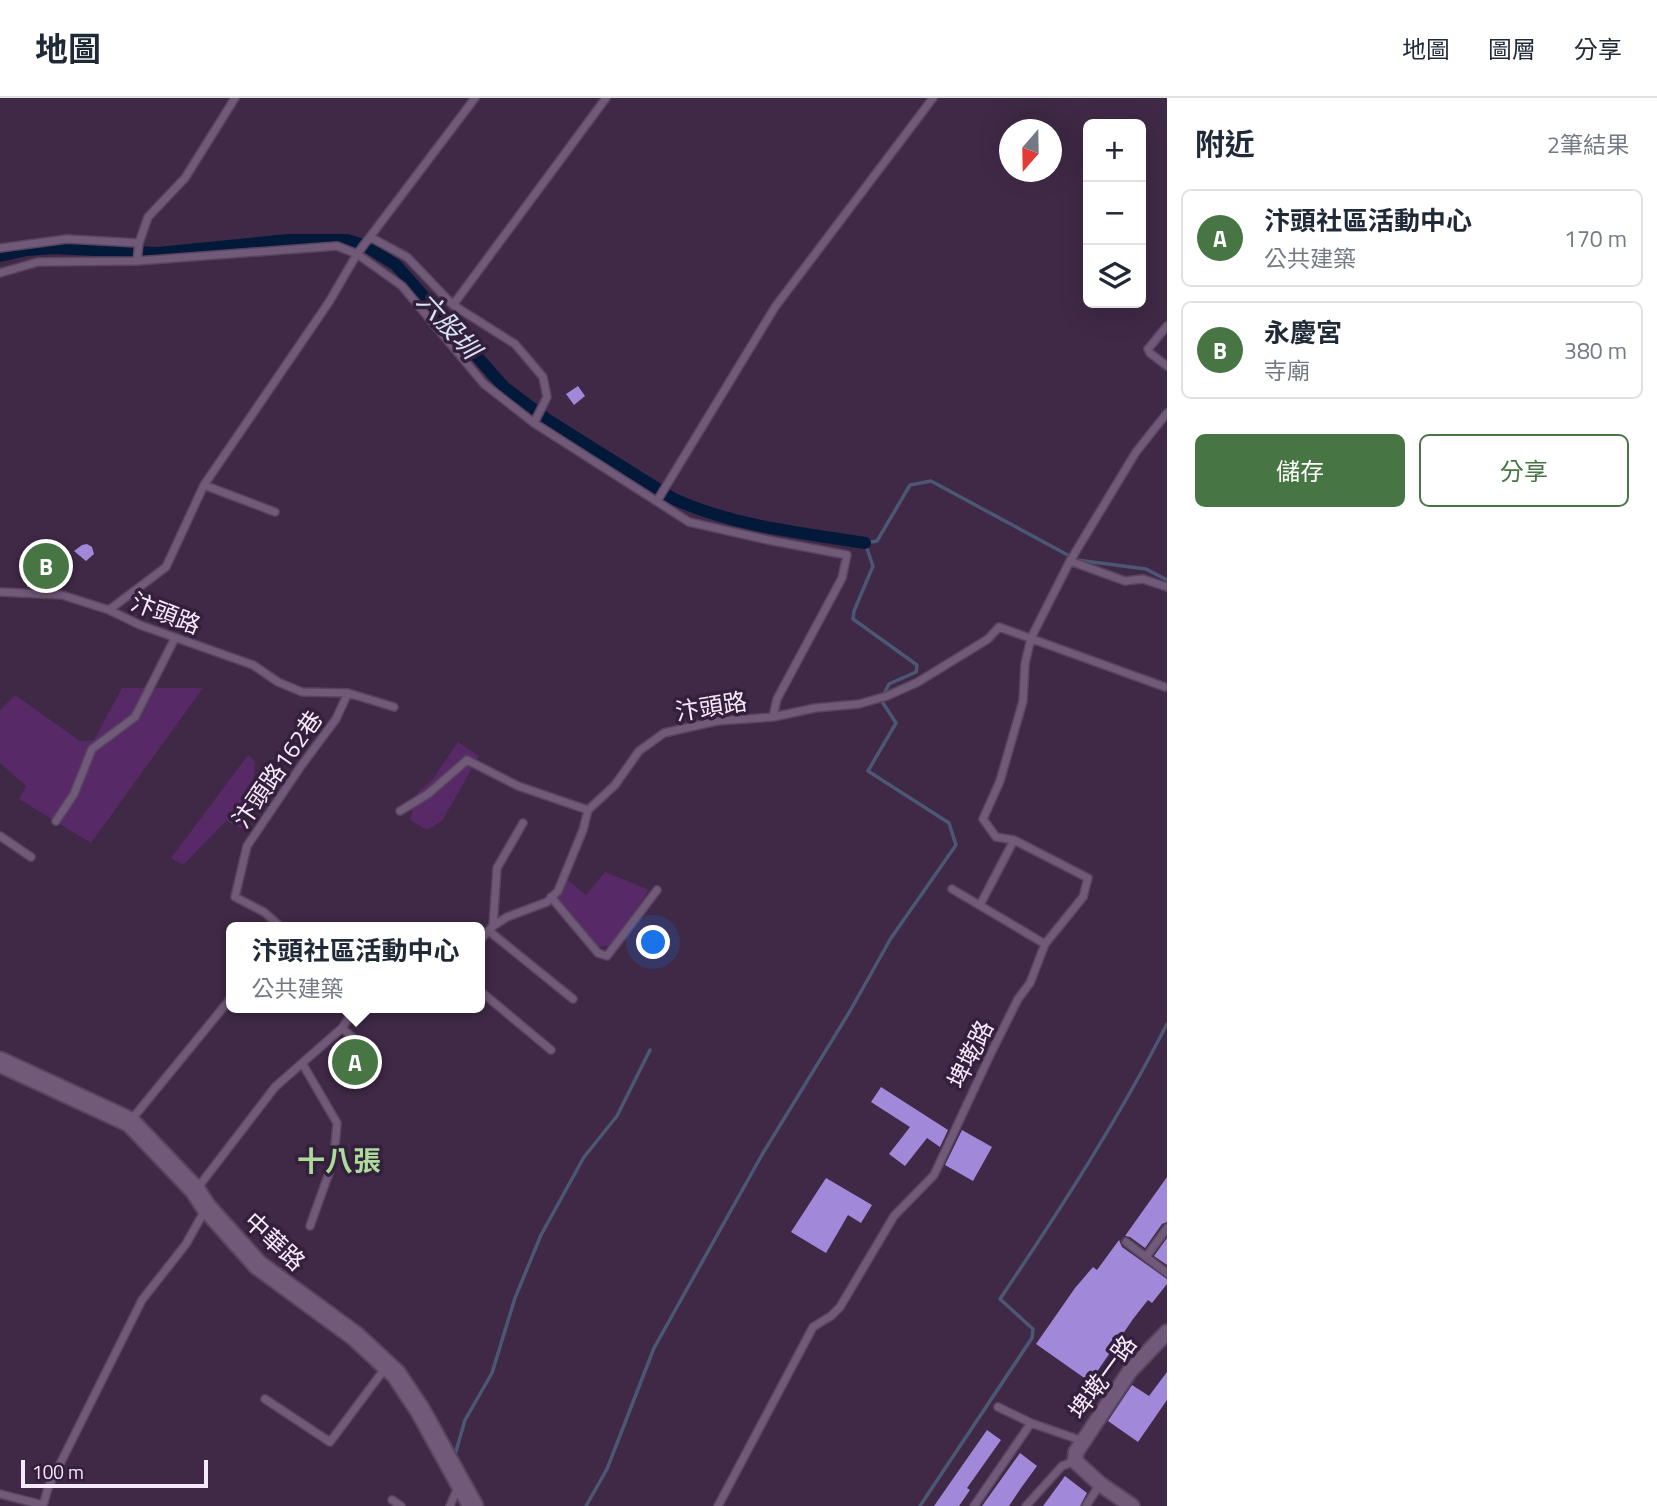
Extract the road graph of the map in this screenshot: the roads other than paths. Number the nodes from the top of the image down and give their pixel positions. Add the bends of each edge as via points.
1 (235, 98) edge
2 (475, 98) edge
3 (606, 98) edge
4 (933, 98) edge
5 (369, 237) junction
6 (139, 243) junction
7 (0, 248) edge
8 (357, 254) junction
9 (137, 261) junction
10 (0, 273) edge
11 (453, 305) junction
12 (1167, 326) edge
13 (1167, 366) edge
14 (1167, 413) edge
15 (535, 421) junction
16 (204, 485) junction
17 (658, 498) junction
18 (275, 512) dead end
19 (1070, 561) junction
20 (1167, 587) edge
21 (0, 592) edge
22 (109, 610) junction
23 (175, 638) junction
24 (1031, 638) junction
25 (1166, 686) edge
26 (348, 693) junction
27 (394, 706) dead end
28 (773, 717) junction
29 (588, 810) junction
30 (400, 811) dead end
31 (56, 821) dead end
32 (523, 823) dead end
33 (0, 836) edge
34 (1014, 840) junction
35 (30, 858) dead end
36 (952, 889) dead end
37 (657, 890) dead end
38 (551, 897) junction
39 (980, 905) junction
40 (275, 922) edge
41 (491, 929) junction
42 (485, 935) edge
43 (1045, 944) junction
44 (485, 995) edge
45 (572, 999) dead end
46 (226, 1004) edge
47 (352, 1013) edge
48 (342, 1028) junction
49 (551, 1050) dead end
50 (370, 1053) dead end
51 (0, 1062) edge
52 (302, 1063) junction
53 (130, 1122) junction
54 (195, 1190) junction
55 (206, 1207) junction
56 (310, 1226) dead end
57 (1167, 1228) edge
58 (1126, 1242) dead end
59 (1146, 1257) junction
60 (1167, 1273) edge
61 (1165, 1338) edge
62 (387, 1365) junction
63 (265, 1399) dead end
64 (998, 1407) dead end
65 (1031, 1423) junction
66 (1078, 1452) junction
67 (459, 1483) junction
68 (1100, 1484) junction
69 (0, 1494) edge
70 (392, 1500) dead end
71 (43, 1505) edge
72 (401, 1506) edge
73 (450, 1506) edge
74 (473, 1506) edge
75 (718, 1506) edge
76 (974, 1506) edge
77 (1026, 1506) edge
78 (1086, 1506) edge
79 (1132, 1506) edge

1 - 6 lane via 185,178 148,216
2 - 5 lane
3 - 11 lane
4 - 17 lane via 775,307
5 - 8 lane
5 - 11 lane via 407,257
6 - 7 lane via 67,239
6 - 9 lane
8 - 9 lane via 337,246
8 - 15 lane via 402,286 484,384
8 - 16 lane
9 - 10 lane via 38,262
11 - 15 lane via 515,344 542,377 547,397
12 - 13 lane via 1148,349
14 - 19 lane, 埤墘路 via 1136,452
15 - 17 lane
16 - 18 lane
16 - 22 lane via 166,567
17 - 28 lane via 689,522 847,555 842,578 777,699
19 - 20 lane via 1125,581 1143,579
19 - 24 lane, 埤墘路
21 - 22 lane, 汴頭路 via 62,595
22 - 23 lane, 汴頭路
23 - 26 lane, 汴頭路 via 253,665 302,692
23 - 31 lane via 135,717 92,749 74,794
24 - 25 lane
24 - 28 lane, 汴頭路 via 999,627 988,639 887,696
24 - 34 lane, 埤墘路 via 1023,701 1000,781 983,819 996,837
26 - 27 lane, 汴頭路
26 - 40 lane, 汴頭路162巷 via 336,719 247,846 235,897
28 - 29 lane, 汴頭路 via 717,721 664,733 639,751 615,785
29 - 30 lane via 518,786 467,760
29 - 38 lane, 汴頭路 via 558,891
32 - 41 lane via 497,868
33 - 35 lane
34 - 39 lane
34 - 43 lane, 埤墘路 via 1088,878 1083,897
36 - 39 lane
37 - 38 lane via 607,956 598,953
38 - 41 lane via 507,916
39 - 43 lane
41 - 42 lane
41 - 45 lane
43 - 75 lane, 埤墘路 via 934,1175 894,1216 840,1307 813,1326
44 - 49 lane
46 - 53 lane
47 - 48 lane
48 - 50 lane
48 - 52 lane
51 - 53 street, 中華路
52 - 54 lane via 275,1087
52 - 56 lane via 337,1122 334,1159
53 - 54 street, 中華路
54 - 55 street, 中華路
55 - 62 street, 中華路 via 258,1265
55 - 71 lane via 186,1244 142,1300
57 - 59 lane
58 - 59 lane
59 - 60 lane
61 - 66 street, 埤墘一路 via 1130,1371
62 - 63 lane via 330,1442
62 - 67 street, 中華路 via 420,1410
64 - 65 lane
65 - 66 lane
65 - 76 lane
66 - 68 street
66 - 77 lane
67 - 73 lane
67 - 74 street, 中華路
68 - 78 lane
68 - 79 street
69 - 71 lane
70 - 72 lane

